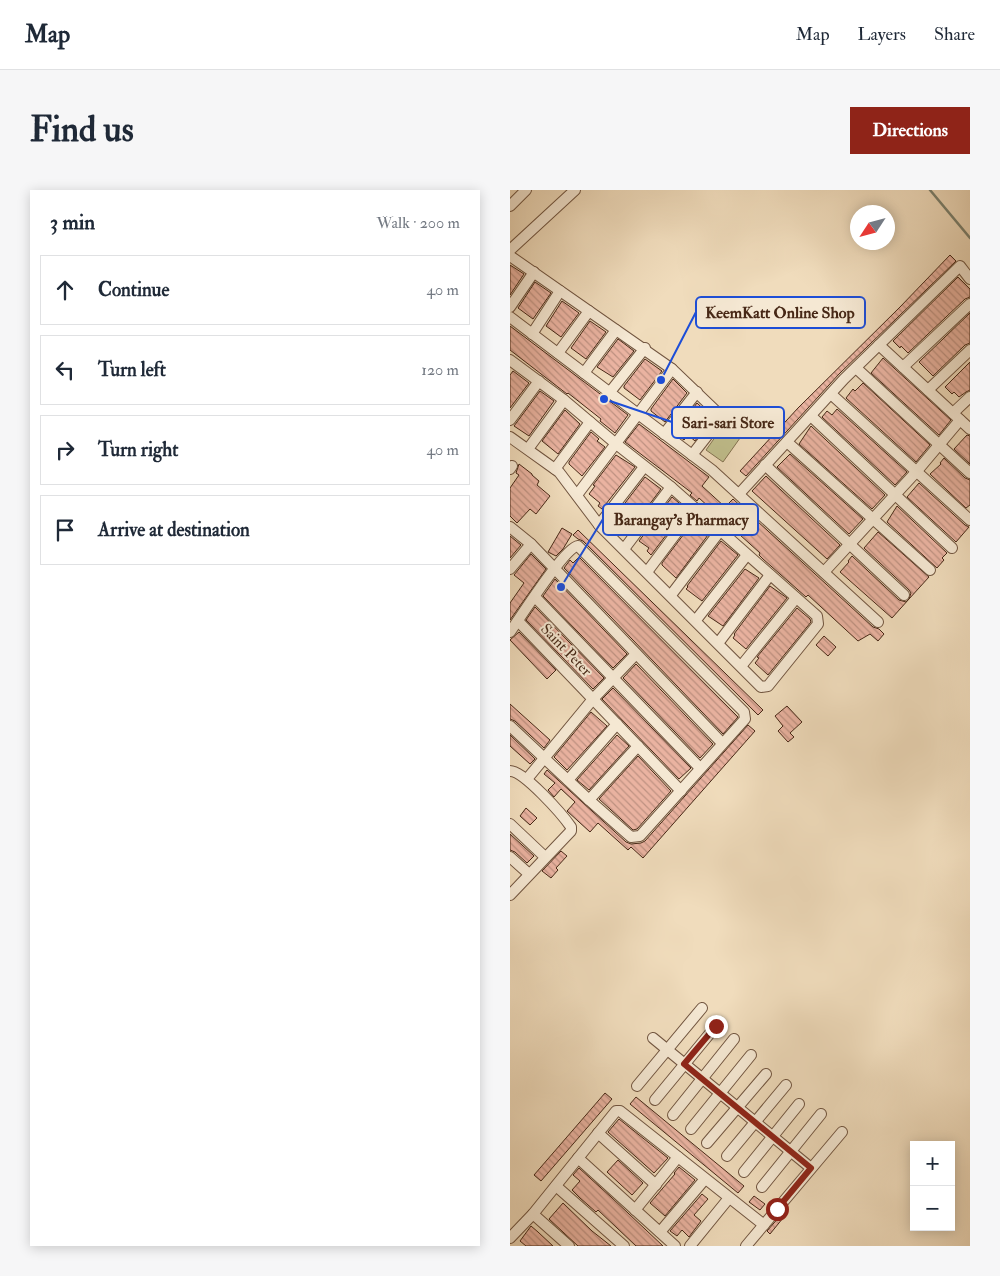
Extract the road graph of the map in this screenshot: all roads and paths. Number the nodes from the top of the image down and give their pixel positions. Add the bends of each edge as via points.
1 (526, 190) edge
2 (574, 190) edge
3 (510, 206) edge
4 (510, 250) edge
5 (510, 256) edge
6 (534, 272) junction
7 (970, 279) edge
8 (560, 291) junction
9 (970, 304) edge
10 (510, 307) edge
11 (589, 310) junction
12 (510, 317) edge
13 (616, 330) junction
14 (532, 334) junction
15 (879, 345) junction
16 (645, 348) junction
17 (970, 350) edge
18 (558, 353) junction
19 (510, 361) edge
20 (903, 367) junction
21 (856, 368) junction
22 (672, 369) junction
23 (584, 373) junction
24 (539, 381) junction
25 (928, 390) junction
26 (610, 392) junction
27 (697, 392) junction
28 (831, 394) junction
29 (970, 397) edge
30 (564, 400) junction
31 (638, 415) junction
32 (811, 416) junction
33 (956, 417) junction
34 (510, 420) edge
35 (590, 422) junction
36 (970, 429) edge
37 (664, 434) junction
38 (510, 437) edge
39 (787, 442) junction
40 (615, 443) junction
41 (940, 446) junction
42 (528, 449) junction
43 (692, 455) junction
44 (765, 465) junction
45 (644, 467) junction
46 (555, 469) junction
47 (917, 471) junction
48 (970, 473) edge
49 (671, 487) junction
50 (739, 494) junction
51 (577, 495) junction
52 (895, 495) junction
53 (695, 508) junction
54 (872, 519) junction
55 (970, 520) edge
56 (599, 525) junction
57 (510, 527) edge
58 (720, 531) junction
59 (850, 543) junction
60 (531, 544) junction
61 (952, 548) dead end
62 (624, 549) junction
63 (747, 555) junction
64 (510, 568) edge
65 (554, 568) junction
66 (930, 570) dead end
67 (647, 572) junction
68 (824, 572) junction
69 (770, 575) junction
70 (670, 595) junction
71 (904, 595) dead end
72 (535, 597) junction
73 (796, 598) junction
74 (696, 620) junction
75 (518, 621) junction
76 (878, 622) dead end
77 (510, 632) edge
78 (719, 642) junction
79 (636, 654) junction
80 (742, 666) junction
81 (612, 678) junction
82 (593, 699) junction
83 (617, 724) junction
84 (510, 726) edge
85 (722, 744) junction
86 (638, 746) junction
87 (545, 759) junction
88 (700, 768) junction
89 (510, 772) edge
90 (527, 779) junction
91 (568, 780) junction
92 (681, 791) junction
93 (589, 800) junction
94 (510, 824) edge
95 (510, 857) edge
96 (545, 857) junction
97 (529, 874) junction
98 (510, 895) edge
99 (702, 1008) dead end
100 (716, 1026) dead end
101 (653, 1038) dead end
102 (734, 1040) dead end
103 (667, 1050) junction
104 (751, 1055) dead end
105 (684, 1064) junction
106 (766, 1074) dead end
107 (702, 1078) junction
108 (786, 1085) dead end
109 (637, 1086) dead end
110 (720, 1094) junction
111 (655, 1100) dead end
112 (799, 1104) dead end
113 (737, 1108) junction
114 (821, 1114) dead end
115 (673, 1115) dead end
116 (755, 1123) junction
117 (691, 1130) dead end
118 (842, 1132) dead end
119 (598, 1133) junction
120 (772, 1137) junction
121 (707, 1143) dead end
122 (791, 1152) junction
123 (727, 1156) dead end
124 (678, 1157) junction
125 (578, 1158) junction
126 (811, 1168) junction
127 (744, 1172) dead end
128 (705, 1179) junction
129 (656, 1185) junction
130 (556, 1186) junction
131 (762, 1187) dead end
132 (729, 1198) junction
133 (636, 1210) junction
134 (533, 1214) junction
135 (764, 1225) junction
136 (660, 1232) junction
137 (510, 1238) edge
138 (569, 1246) edge
139 (624, 1246) edge
140 (675, 1246) edge
141 (690, 1246) edge
142 (746, 1246) edge

1 - 3 street
2 - 4 street
5 - 6 street
6 - 8 street
6 - 10 street
7 - 15 street via 960,266
8 - 11 street
8 - 14 street
9 - 20 street
11 - 13 street
11 - 18 street
12 - 14 street
13 - 16 street
13 - 23 street
14 - 18 street
15 - 20 street
15 - 21 street
16 - 22 street
16 - 26 street
17 - 25 street
18 - 23 street
19 - 24 street
20 - 25 street
21 - 28 street
21 - 41 street
22 - 27 street
22 - 31 street
23 - 26 street
24 - 30 street
24 - 34 street
25 - 33 street
26 - 31 street
27 - 37 street
27 - 43 street via 719,414 718,422
28 - 32 street
28 - 47 street
29 - 33 street
30 - 35 street
30 - 42 street
31 - 37 street
31 - 40 street
32 - 39 street
32 - 52 street
33 - 36 street
33 - 41 street
35 - 40 street
35 - 46 street
37 - 43 street
38 - 42 street
39 - 44 street
39 - 54 street
40 - 45 street
40 - 51 street
41 - 47 street
41 - 48 street
42 - 46 street
43 - 50 street
44 - 50 street
44 - 59 street
45 - 49 street
45 - 56 street
46 - 51 street
47 - 52 street
47 - 55 street
49 - 53 street
49 - 62 street
50 - 68 street
51 - 56 street
52 - 54 street
52 - 61 street
53 - 58 street
53 - 67 street
54 - 59 street
54 - 66 street
56 - 62 street
57 - 60 street
58 - 63 street
58 - 70 street
59 - 68 street
59 - 71 street
60 - 64 street
60 - 65 street
62 - 67 street
63 - 69 street
63 - 74 street
65 - 72 street
65 - 79 street
65 - 85 street via 572,548 578,546 744,712 745,719
67 - 70 street
68 - 76 street
69 - 73 street
69 - 78 street
70 - 74 street
72 - 75 street
72 - 81 street
73 - 80 street
73 - 80 street via 817,616 818,624 768,686 761,687
74 - 78 street
75 - 77 street
75 - 82 street, Saint Peter
78 - 80 street
79 - 81 street
79 - 85 street
81 - 82 street
81 - 88 street
82 - 83 street, Saint Peter
82 - 87 street
83 - 86 street, Saint Peter
83 - 91 street
84 - 87 street
85 - 88 street
86 - 92 street, Saint Peter
86 - 93 street
87 - 90 street
87 - 91 street
88 - 92 street
89 - 90 street via 515,771
90 - 96 street via 571,827 571,831
91 - 93 street
92 - 93 street via 636,837 631,837
94 - 96 street
95 - 97 street
96 - 97 street
97 - 98 street
99 - 103 street
100 - 105 street
101 - 103 street
102 - 107 street
103 - 105 street
103 - 109 street
104 - 110 street
105 - 107 street
105 - 111 street
106 - 113 street
107 - 110 street
107 - 115 street
108 - 116 street
110 - 113 street
110 - 117 street
112 - 120 street
113 - 116 street
113 - 121 street
114 - 122 street
116 - 120 street
116 - 123 street
118 - 126 street
119 - 124 street via 616,1112 622,1111
119 - 125 street
119 - 129 street
120 - 122 street
120 - 127 street
122 - 126 street
122 - 131 street
124 - 128 street
124 - 129 street
125 - 130 street
125 - 133 street
126 - 135 street
128 - 132 street
128 - 136 street
129 - 133 street
130 - 134 street
130 - 139 street
132 - 135 street
132 - 141 street
133 - 136 street
134 - 137 street
134 - 138 street
135 - 142 street
136 - 140 street

